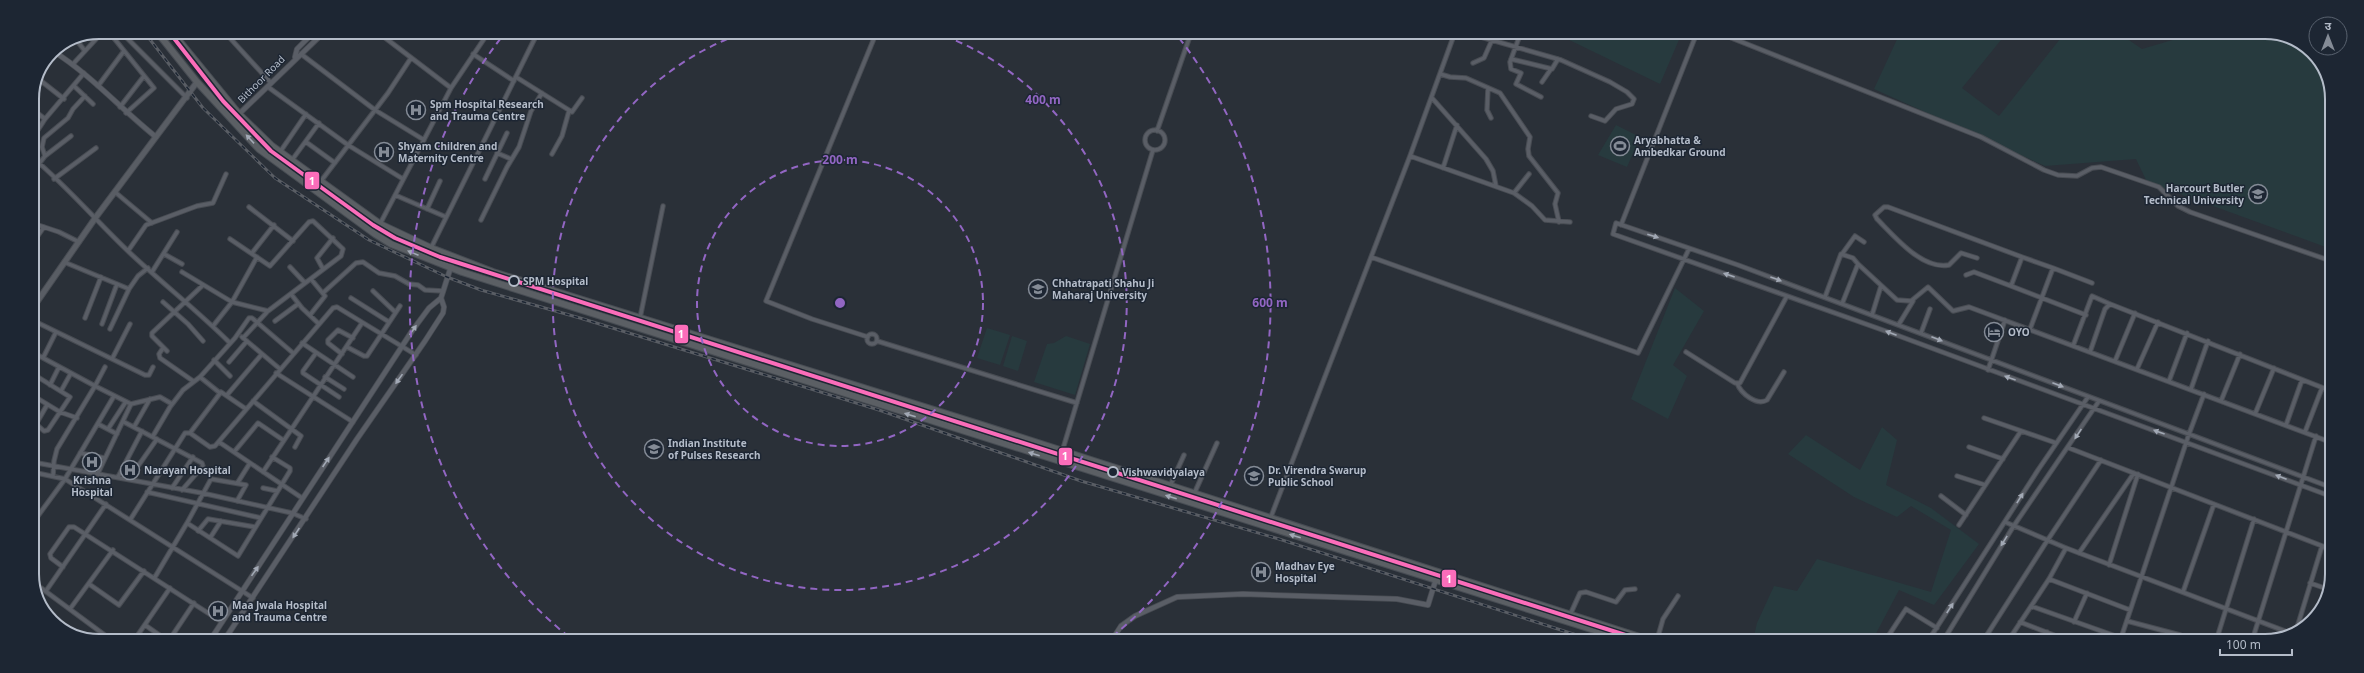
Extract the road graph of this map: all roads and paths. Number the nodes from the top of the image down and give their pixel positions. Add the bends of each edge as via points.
1 (96, 39) edge
2 (115, 39) edge
3 (128, 39) edge
4 (163, 39) edge
5 (178, 39) edge
6 (231, 39) edge
7 (307, 39) edge
8 (317, 39) edge
9 (387, 39) edge
10 (484, 39) edge
11 (535, 39) edge
12 (874, 39) edge
13 (1189, 39) edge
14 (1453, 39) edge
15 (1488, 39) edge
16 (1519, 39) edge
17 (1694, 39) edge
18 (1734, 39) edge
19 (1492, 40) junction
20 (79, 43) edge
21 (1516, 47) junction
22 (85, 51) junction
23 (124, 51) junction
24 (58, 54) edge
25 (300, 54) junction
26 (473, 54) junction
27 (296, 57) junction
28 (411, 58) junction
29 (1511, 59) junction
30 (1558, 59) junction
31 (1473, 63) dead end
32 (73, 64) junction
33 (1551, 69) junction
34 (84, 73) junction
35 (1440, 74) junction
36 (144, 76) junction
37 (515, 79) junction
38 (42, 82) edge
39 (197, 82) junction
40 (1542, 82) dead end
41 (270, 85) junction
42 (74, 86) junction
43 (98, 86) junction
44 (451, 88) junction
45 (1488, 88) junction
46 (542, 93) junction
47 (85, 96) junction
48 (1541, 97) dead end
49 (187, 98) junction
50 (582, 98) dead end
51 (1432, 98) junction
52 (64, 99) junction
53 (93, 104) dead end
54 (120, 107) junction
55 (375, 110) junction
56 (569, 111) junction
57 (126, 113) junction
58 (39, 114) edge
59 (239, 114) junction
60 (306, 114) junction
61 (1591, 116) dead end
62 (1491, 118) dead end
63 (45, 119) junction
64 (319, 123) junction
65 (1457, 125) junction
66 (39, 128) edge
67 (1157, 131) junction
68 (507, 133) dead end
69 (71, 136) dead end
70 (156, 137) junction
71 (424, 140) junction
72 (306, 142) junction
73 (348, 145) junction
74 (96, 148) dead end
75 (1153, 150) junction
76 (280, 152) junction
77 (497, 152) junction
78 (552, 154) dead end
79 (45, 156) junction
80 (1410, 156) junction
81 (511, 159) junction
82 (292, 160) junction
83 (335, 162) junction
84 (39, 163) joint
85 (1443, 168) junction
86 (226, 174) dead end
87 (1529, 174) dead end
88 (54, 179) junction
89 (403, 179) junction
90 (484, 179) dead end
91 (321, 181) junction
92 (440, 181) dead end
93 (1496, 186) junction
94 (115, 192) junction
95 (1514, 193) junction
96 (395, 195) junction
97 (663, 206) dead end
98 (250, 207) dead end
99 (427, 209) junction
100 (96, 217) junction
101 (446, 217) junction
102 (481, 220) dead end
103 (1559, 222) junction
104 (1570, 222) dead end
105 (152, 223) junction
106 (380, 224) junction
107 (39, 225) edge
108 (274, 226) junction
109 (1621, 226) junction
110 (44, 227) junction
111 (178, 232) dead end
112 (39, 234) edge
113 (333, 238) junction
114 (230, 239) dead end
115 (293, 241) junction
116 (79, 242) junction
117 (1864, 242) dead end
118 (431, 248) junction
119 (1689, 248) junction
120 (128, 251) junction
121 (252, 253) junction
122 (164, 254) junction
123 (1842, 254) junction
124 (257, 257) junction
125 (454, 257) junction
126 (1371, 257) junction
127 (2022, 257) junction
128 (1977, 258) dead end
129 (1683, 259) junction
130 (2325, 259) edge
131 (64, 262) junction
132 (182, 264) dead end
133 (1858, 264) junction
134 (290, 267) dead end
135 (450, 267) junction
136 (148, 268) junction
137 (2053, 268) junction
138 (323, 269) junction
139 (152, 272) junction
140 (182, 272) dead end
141 (1966, 274) dead end
142 (101, 277) junction
143 (311, 279) junction
144 (2092, 283) dead end
145 (117, 284) junction
146 (305, 284) junction
147 (203, 285) junction
148 (1881, 286) junction
149 (2011, 286) junction
150 (129, 290) junction
151 (373, 291) dead end
152 (443, 291) junction
153 (324, 292) junction
154 (291, 294) junction
155 (1787, 296) junction
156 (1825, 297) junction
157 (350, 298) dead end
158 (441, 298) junction
159 (2042, 298) junction
160 (39, 299) edge
161 (1914, 300) junction
162 (163, 302) dead end
163 (187, 302) junction
164 (232, 302) junction
165 (298, 304) junction
166 (1842, 304) junction
167 (2110, 304) junction
168 (400, 306) dead end
169 (1930, 309) dead end
170 (268, 311) junction
171 (175, 312) junction
172 (395, 312) junction
173 (2135, 313) junction
174 (310, 315) junction
175 (1872, 315) junction
176 (2086, 315) junction
177 (85, 318) dead end
178 (640, 318) junction
179 (2005, 320) junction
180 (275, 321) dead end
181 (257, 322) junction
182 (389, 322) junction
183 (2158, 322) junction
184 (362, 323) junction
185 (39, 324) edge
186 (102, 324) dead end
187 (130, 324) dead end
188 (319, 324) junction
189 (1899, 324) junction
190 (213, 326) junction
191 (110, 329) dead end
192 (2030, 329) junction
193 (56, 332) junction
194 (381, 333) junction
195 (1921, 333) junction
196 (2187, 333) junction
197 (238, 334) junction
198 (868, 337) junction
199 (243, 338) junction
200 (353, 338) junction
201 (202, 341) dead end
202 (247, 341) junction
203 (877, 341) junction
204 (2208, 341) junction
205 (230, 343) junction
206 (302, 343) junction
207 (403, 346) junction
208 (2073, 346) junction
209 (347, 347) junction
210 (733, 347) junction
211 (163, 348) junction
212 (167, 351) dead end
213 (1686, 352) dead end
214 (2090, 352) junction
215 (293, 353) junction
216 (316, 353) junction
217 (262, 354) junction
218 (342, 354) junction
219 (2240, 354) junction
220 (416, 355) junction
221 (39, 356) edge
222 (43, 358) junction
223 (730, 358) junction
224 (112, 359) junction
225 (214, 360) junction
226 (1991, 360) junction
227 (2115, 361) junction
228 (230, 362) dead end
229 (334, 366) junction
230 (59, 367) junction
231 (105, 367) dead end
232 (153, 367) dead end
233 (2274, 368) junction
234 (280, 369) junction
235 (2137, 369) junction
236 (1988, 370) junction
237 (1784, 372) dead end
238 (71, 373) junction
239 (276, 373) junction
240 (230, 376) dead end
241 (200, 377) junction
242 (325, 377) junction
243 (352, 377) dead end
244 (39, 378) edge
245 (2302, 380) junction
246 (193, 381) junction
247 (2170, 381) junction
248 (1737, 383) junction
249 (50, 384) junction
250 (320, 385) junction
251 (95, 386) junction
252 (2322, 388) junction
253 (344, 389) dead end
254 (2191, 389) junction
255 (2325, 389) edge
256 (61, 392) junction
257 (220, 393) junction
258 (2204, 394) junction
259 (228, 395) junction
260 (114, 396) junction
261 (312, 397) junction
262 (339, 397) dead end
263 (2088, 397) junction
264 (150, 399) junction
265 (39, 400) edge
266 (253, 401) junction
267 (2099, 401) junction
268 (2221, 401) junction
269 (125, 402) junction
270 (1077, 403) junction
271 (131, 404) junction
272 (172, 404) junction
273 (2082, 404) junction
274 (47, 405) junction
275 (2095, 409) junction
276 (246, 410) junction
277 (60, 412) junction
278 (2255, 414) junction
279 (77, 418) junction
280 (1984, 418) dead end
281 (39, 419) edge
282 (124, 422) junction
283 (353, 422) junction
284 (98, 424) junction
285 (2286, 425) junction
286 (39, 427) edge
287 (134, 427) junction
288 (291, 428) junction
289 (108, 430) junction
290 (142, 431) junction
291 (2021, 431) junction
292 (2305, 432) junction
293 (190, 433) junction
294 (117, 434) junction
295 (2189, 434) junction
296 (153, 436) junction
297 (2316, 436) junction
298 (157, 438) junction
299 (283, 440) junction
300 (2325, 440) edge
301 (219, 442) junction
302 (2186, 442) junction
303 (1217, 443) dead end
304 (2056, 443) junction
305 (295, 447) dead end
306 (1969, 447) dead end
307 (176, 448) junction
308 (2068, 448) junction
309 (234, 452) junction
310 (1062, 452) junction
311 (80, 453) junction
312 (1184, 455) dead end
313 (272, 457) junction
314 (104, 458) junction
315 (193, 458) junction
316 (2003, 459) junction
317 (2101, 460) junction
318 (1059, 462) junction
319 (250, 463) junction
320 (39, 464) edge
321 (53, 467) junction
322 (70, 470) junction
323 (263, 472) junction
324 (39, 473) edge
325 (98, 473) junction
326 (2136, 474) junction
327 (54, 476) junction
328 (1956, 476) dead end
329 (2302, 476) junction
330 (118, 477) junction
331 (65, 479) junction
332 (129, 480) junction
333 (238, 482) junction
334 (153, 484) junction
335 (282, 484) junction
336 (1985, 485) junction
337 (2300, 485) junction
338 (2325, 485) edge
339 (1170, 486) junction
340 (2171, 487) junction
341 (172, 488) junction
342 (263, 488) dead end
343 (182, 490) junction
344 (277, 491) junction
345 (147, 492) junction
346 (202, 493) junction
347 (1194, 494) junction
348 (2325, 494) edge
349 (1941, 496) dead end
350 (302, 498) junction
351 (237, 501) junction
352 (106, 504) junction
353 (197, 504) junction
354 (2214, 504) junction
355 (267, 508) junction
356 (292, 513) junction
357 (39, 514) edge
358 (1966, 515) junction
359 (261, 518) junction
360 (1270, 518) junction
361 (306, 519) junction
362 (2254, 519) junction
363 (130, 520) junction
364 (221, 521) junction
365 (2005, 522) junction
366 (187, 524) junction
367 (1959, 525) dead end
368 (2013, 526) junction
369 (255, 527) junction
370 (1267, 528) junction
371 (198, 531) junction
372 (2287, 532) junction
373 (86, 534) junction
374 (210, 538) junction
375 (2047, 541) junction
376 (2322, 546) junction
377 (172, 547) junction
378 (2325, 547) edge
379 (2066, 548) junction
380 (113, 550) junction
381 (2079, 553) junction
382 (2109, 565) junction
383 (63, 567) junction
384 (144, 571) junction
385 (2141, 576) junction
386 (154, 578) junction
387 (1436, 579) junction
388 (2049, 579) junction
389 (2310, 583) junction
390 (89, 584) junction
391 (40, 587) edge
392 (170, 588) junction
393 (2323, 588) edge
394 (1635, 589) dead end
395 (46, 591) junction
396 (241, 591) junction
397 (2183, 592) junction
398 (2087, 593) junction
399 (1678, 596) dead end
400 (253, 598) junction
401 (194, 603) junction
402 (2031, 606) junction
403 (2225, 608) junction
404 (70, 609) junction
405 (2130, 610) junction
406 (1570, 615) junction
407 (2127, 621) junction
408 (2258, 621) junction
409 (222, 622) junction
410 (2020, 622) junction
411 (2074, 622) junction
412 (2298, 624) edge
413 (145, 625) junction
414 (1937, 628) junction
415 (2285, 631) edge
416 (2047, 632) joint
417 (2168, 632) joint
418 (100, 634) edge
419 (139, 634) edge
420 (158, 634) edge
421 (173, 634) edge
422 (214, 634) edge
423 (228, 634) edge
424 (1116, 634) edge
425 (1607, 634) edge
426 (1630, 634) edge
427 (1659, 634) edge
428 (1890, 634) edge
429 (1933, 634) edge
430 (1947, 634) edge
431 (1987, 634) edge
432 (2012, 634) edge
433 (2052, 634) edge
434 (2105, 634) edge
435 (2123, 634) edge
436 (2176, 634) edge
437 (2218, 634) edge
438 (2254, 634) edge

1 - 22 street
2 - 23 street
3 - 49 street
4 - 39 highway
5 - 59 highway
6 - 41 street
7 - 27 street via 297,49
8 - 25 street
9 - 28 street
10 - 26 street
11 - 37 street
12 - 198 street via 766,301
13 - 67 street
14 - 35 street
15 - 19 street
16 - 21 street
17 - 109 street
18 - 130 street via 1976,134 2044,170 2058,175 2077,176 2092,168 2101,167 2159,187 2178,206 2190,212
19 - 21 street
19 - 31 street via 1484,58
20 - 22 street
21 - 29 street
21 - 30 street
22 - 32 street
23 - 36 street
23 - 43 street
24 - 32 street
25 - 27 street
25 - 55 street
26 - 37 street
26 - 44 street
27 - 41 street, Bithoor Road
28 - 44 street
28 - 55 street
29 - 33 street
29 - 48 street via 1512,69 1521,73 1517,85
30 - 33 street via 1555,67
30 - 61 street via 1610,82 1634,99 1626,108 1614,110 1605,121
32 - 34 street
33 - 40 street
34 - 42 street
34 - 43 street
35 - 45 street via 1466,78
35 - 51 street
36 - 54 street
36 - 57 street via 153,85 153,89
37 - 46 street
37 - 101 street
38 - 52 street
39 - 49 main road
135 -> 39 highway via 391,244 323,197 259,149
41 - 59 street, Bithoor Road
41 - 60 street
42 - 47 street
42 - 52 street
43 - 54 street
44 - 71 street
45 - 62 street via 1487,110
45 - 103 street via 1503,96 1529,134 1529,156 1558,193 1555,204
46 - 56 street
46 - 81 street via 531,111 522,139
47 - 53 street
47 - 79 street via 68,118 42,141
49 - 70 main road
50 - 56 street via 574,112
51 - 65 street
51 - 80 street
52 - 63 street
54 - 57 street
55 - 71 street
55 - 73 street
56 - 78 street via 562,136
57 - 70 street
58 - 63 street
59 - 76 highway
60 - 64 street
60 - 76 street
63 - 66 street
64 - 72 street
64 - 73 street
65 - 85 street
65 - 93 street via 1488,162
67 - 75 street via 1150,132 1146,138 1147,145
67 - 75 street via 1164,135 1165,142 1160,149
68 - 77 street
69 - 79 street
70 - 94 main road
71 - 89 street
72 - 82 street
72 - 83 street
73 - 83 street
73 - 89 street
74 - 88 street
75 - 270 street
76 - 82 highway
77 - 81 street
77 - 90 street
79 - 84 street
80 - 85 street
80 - 126 street
81 - 102 street
82 - 91 highway
83 - 91 street
84 - 88 street
85 - 93 street
86 - 105 street via 213,203 197,206
87 - 95 street
88 - 100 street
89 - 96 street
91 - 106 highway
92 - 99 street
93 - 95 street
94 - 100 main road
94 - 105 street
95 - 103 street via 1532,206 1545,220
96 - 99 street
96 - 106 street
97 - 178 street
98 - 108 street
99 - 101 street
100 - 116 main road
100 - 120 street
101 - 118 street
103 - 104 street
105 - 120 street via 146,225
106 - 118 highway
107 - 110 street
108 - 115 street
108 - 121 street
109 -> 119 street
109 - 129 street via 1616,224 1613,234
110 - 112 street
110 - 116 street
111 - 122 street
113 - 115 street via 311,221
113 - 138 street via 317,258
113 - 138 street via 343,251
114 - 121 street
115 - 124 street via 270,266
116 - 131 main road
117 - 123 street via 1855,236
118 - 125 highway
119 - 129 street
119 -> 156 street
120 - 136 street
121 - 124 street
122 - 132 street
122 - 139 street
123 - 133 street
123 - 156 street
124 - 164 street
125 - 135 street
125 - 178 highway via 493,272
126 - 129 street via 1638,353
126 - 360 street
127 - 128 street via 1888,207 1884,207 1875,215 1903,246 1932,265 1949,265 1962,252
127 - 137 street
127 - 149 street
155 -> 129 street
131 - 142 street
131 - 160 main road
133 - 148 street
133 - 166 street
134 - 146 street
135 - 152 street
135 - 223 highway
136 - 139 street
136 - 150 street via 138,276
137 - 144 street
137 - 159 street
138 - 143 street
139 - 163 street
140 - 147 street
141 - 149 street via 1974,272
142 - 145 street
142 - 177 street
143 - 146 street
143 - 153 street
145 - 150 street
145 - 186 street
146 - 154 street
147 - 163 street
147 - 164 street
148 - 161 street via 1897,300
148 - 175 street
149 - 159 street
150 - 191 street
151 - 172 street
152 - 153 street via 425,290 418,284 409,284 395,276 379,273 368,264 360,262
152 - 158 street
153 - 174 street via 324,298
154 - 165 street
154 - 170 street
236 -> 155 street
155 - 248 street via 1754,359
156 - 166 street
157 - 182 street
207 -> 158 street via 429,308
158 - 220 street via 443,313
159 - 176 street
159 - 192 street
161 - 179 street via 1927,287 1953,311 1967,307
161 - 189 street
162 - 171 street
163 - 171 street
163 - 190 street
164 - 170 street
164 - 190 street
165 - 174 street
165 - 180 street
166 - 175 street
167 - 173 street
167 - 176 street via 2092,296
167 - 214 street via 2105,309
168 - 172 street
169 - 195 street
170 - 181 street
171 - 201 street
171 - 211 street via 151,334
172 - 182 street
173 - 183 street
173 - 227 street
174 - 188 street
175 - 189 street
176 - 208 street
178 - 210 highway
179 - 192 street
179 - 226 street
181 - 197 street via 249,318
181 - 199 street
181 - 215 street
182 - 194 street
183 - 196 street
183 - 235 street
184 - 188 street via 335,307
184 - 194 street
184 - 200 street
185 - 193 street
187 - 224 street
188 - 206 street
189 - 195 street
190 - 205 street
192 - 208 street
193 - 222 street
193 - 224 street
194 - 207 street
194 - 209 street via 366,356
195 -> 226 street
196 - 204 street
196 - 247 street
197 - 199 street
197 - 205 street
198 - 203 street via 871,344
198 - 203 street via 874,334
199 - 202 street
200 - 209 street
200 - 218 street via 338,330 328,340 328,343
202 - 217 street
202 - 228 street
203 - 270 street
204 - 219 street
204 - 254 street
205 - 225 street
206 - 215 street
206 - 216 street
207 - 220 street
207 - 283 street
208 - 214 street
209 - 218 street
210 - 223 highway
210 - 310 highway
211 - 212 street
211 - 246 street via 159,354 160,358
213 - 248 street
214 - 227 street
215 - 234 street
216 - 229 street
216 - 250 street via 302,372
217 - 234 street
217 - 259 street
218 - 229 street
219 - 233 street
219 - 268 street
220 -> 361 street
221 - 222 street
222 - 230 street
318 -> 223 highway
224 - 232 street via 147,376
225 - 240 street
225 - 241 street
226 - 236 street
226 -> 263 street
227 - 235 street
229 - 242 street
229 - 243 street
230 - 238 street
230 - 249 street
231 - 251 street
233 - 245 street
233 - 278 street
234 - 239 street
235 - 247 street
273 -> 236 street
237 - 248 street via 1763,403 1742,392
238 - 251 street
238 - 256 street
239 - 261 street
239 - 266 street
241 - 246 street
241 - 257 street
242 - 250 street
242 - 253 street
244 - 249 street
245 - 252 street
245 - 285 street
246 - 272 street
247 - 254 street
249 - 256 street
250 - 261 street
250 - 262 street
251 - 260 street
251 - 279 street
252 - 255 street
252 - 292 street
254 - 258 street
256 - 277 street via 70,397
257 - 259 street
257 - 293 street
258 - 268 street
258 - 295 street
259 - 276 street
260 - 269 street
260 - 284 street
261 - 283 street
261 - 288 street
263 - 267 street
263 - 273 street
264 - 271 street
264 - 272 street via 163,397
264 - 287 street
265 - 274 street
266 - 276 street
266 - 288 street
267 - 275 street
267 - 295 street
268 - 278 street
269 - 271 street
269 - 289 street
270 - 310 street
271 - 282 street
272 - 296 street
273 - 275 street
273 - 304 street
274 - 277 street
274 - 281 street
302 -> 275 street
275 -> 308 street
276 - 301 street
277 - 279 street
277 - 286 street via 48,430 44,431
278 - 285 street
279 - 321 street via 57,449
280 - 291 street
282 - 287 street
282 - 294 street
350 -> 283 street
284 - 289 street
284 - 311 street
285 - 292 street
287 - 290 street
288 - 299 street
288 - 305 street via 302,437
289 - 294 street
290 - 296 street
290 - 330 street
291 - 304 street
291 - 316 street
292 - 297 street
293 - 301 street via 210,447
293 - 307 street via 185,433
294 - 314 street
295 - 302 street
295 - 329 street
296 - 298 street
297 - 300 street
297 - 329 street
298 - 307 street
298 - 332 street
299 - 309 street via 258,423
299 - 313 street
301 - 309 street
337 -> 302 street
302 - 340 street
303 - 347 street
365 -> 304 street
306 - 316 street
307 - 315 street
307 - 334 street
308 - 317 street
308 - 368 street
309 - 319 street
310 - 318 street
310 - 339 highway
311 - 314 street
311 - 322 street
312 - 339 street
313 - 323 street
313 - 335 street via 290,469
314 - 325 street
315 - 341 street
315 - 343 street via 202,463 202,466
316 - 336 street
317 - 326 street
317 - 375 street
370 -> 318 highway
319 - 323 street
319 - 333 street
320 - 321 street
321 - 322 street
321 - 327 street
322 - 325 street
322 - 331 street
323 - 335 street
324 - 327 street
325 - 330 street
326 - 340 street
326 - 381 street
326 - 382 street
327 - 331 street
328 - 336 street
329 - 337 street
329 - 338 street
330 - 332 street
331 - 352 street
331 - 357 street
332 - 334 street
333 - 346 street via 212,478
333 - 351 street via 246,486
334 - 341 street
334 - 345 street
335 - 344 street
335 - 350 street
336 - 358 street
337 - 348 street
337 - 372 street
339 - 347 highway
340 - 354 street
340 - 385 street
341 - 343 street
342 - 344 street
343 - 346 street
344 - 355 street
345 - 353 street
345 - 363 street
346 - 351 street
346 - 353 street
347 - 360 highway
349 - 358 street
350 - 356 street
351 - 355 street
352 - 363 street
352 - 373 street
353 - 359 street
353 - 366 street
354 - 362 street
354 - 397 street
355 - 356 street
355 - 359 street
356 - 361 street
396 -> 356 street
358 - 367 street
359 - 369 street
360 - 370 street
360 - 406 highway
361 -> 400 street
362 - 372 street
362 - 403 street
363 - 377 street
364 - 369 street
364 - 371 street via 208,519
364 - 374 street
365 - 368 street
414 -> 365 street
366 - 371 street
366 - 377 street
368 - 375 street
368 -> 430 street
369 - 374 street via 238,556
387 -> 370 highway
371 - 374 street
372 - 376 street
372 - 408 street
373 - 380 street
373 - 383 street
373 - 383 street via 74,526 69,527 50,554 51,558
375 - 379 street
375 - 431 street
376 - 378 street
376 - 389 street
377 - 386 street
377 - 396 street
379 - 381 street
379 - 388 street
380 - 384 street
380 - 390 street
381 - 382 street
382 - 385 street
383 - 395 street
384 - 386 street
384 - 390 street via 119,605
385 - 397 street
385 - 405 street
386 - 392 street
387 - 424 street via 1428,605 1396,599 1243,594 1177,597 1135,616 1121,626
387 - 425 highway
388 - 398 street
388 - 402 street
389 - 393 street
389 - 412 street
390 - 404 street
391 - 395 street
392 - 401 street
392 - 413 street
394 - 406 street via 1625,590 1616,602 1586,592 1580,593
395 - 404 street
396 - 400 street
396 - 409 street
397 - 403 street
398 - 405 street
398 - 411 street
399 - 427 street via 1663,619
400 - 423 street
401 - 409 street
401 - 421 street
402 - 410 street
402 - 411 street
403 - 408 street
403 - 437 street
404 - 418 street
405 - 407 street
406 - 426 highway
407 - 417 street
407 - 435 street
408 - 415 street
408 - 438 street
409 - 422 street
410 - 416 street
410 - 432 street
411 - 434 street
413 - 419 street
413 - 420 street
414 - 428 street via 1906,609
414 - 429 street
416 - 433 street
417 - 436 street

